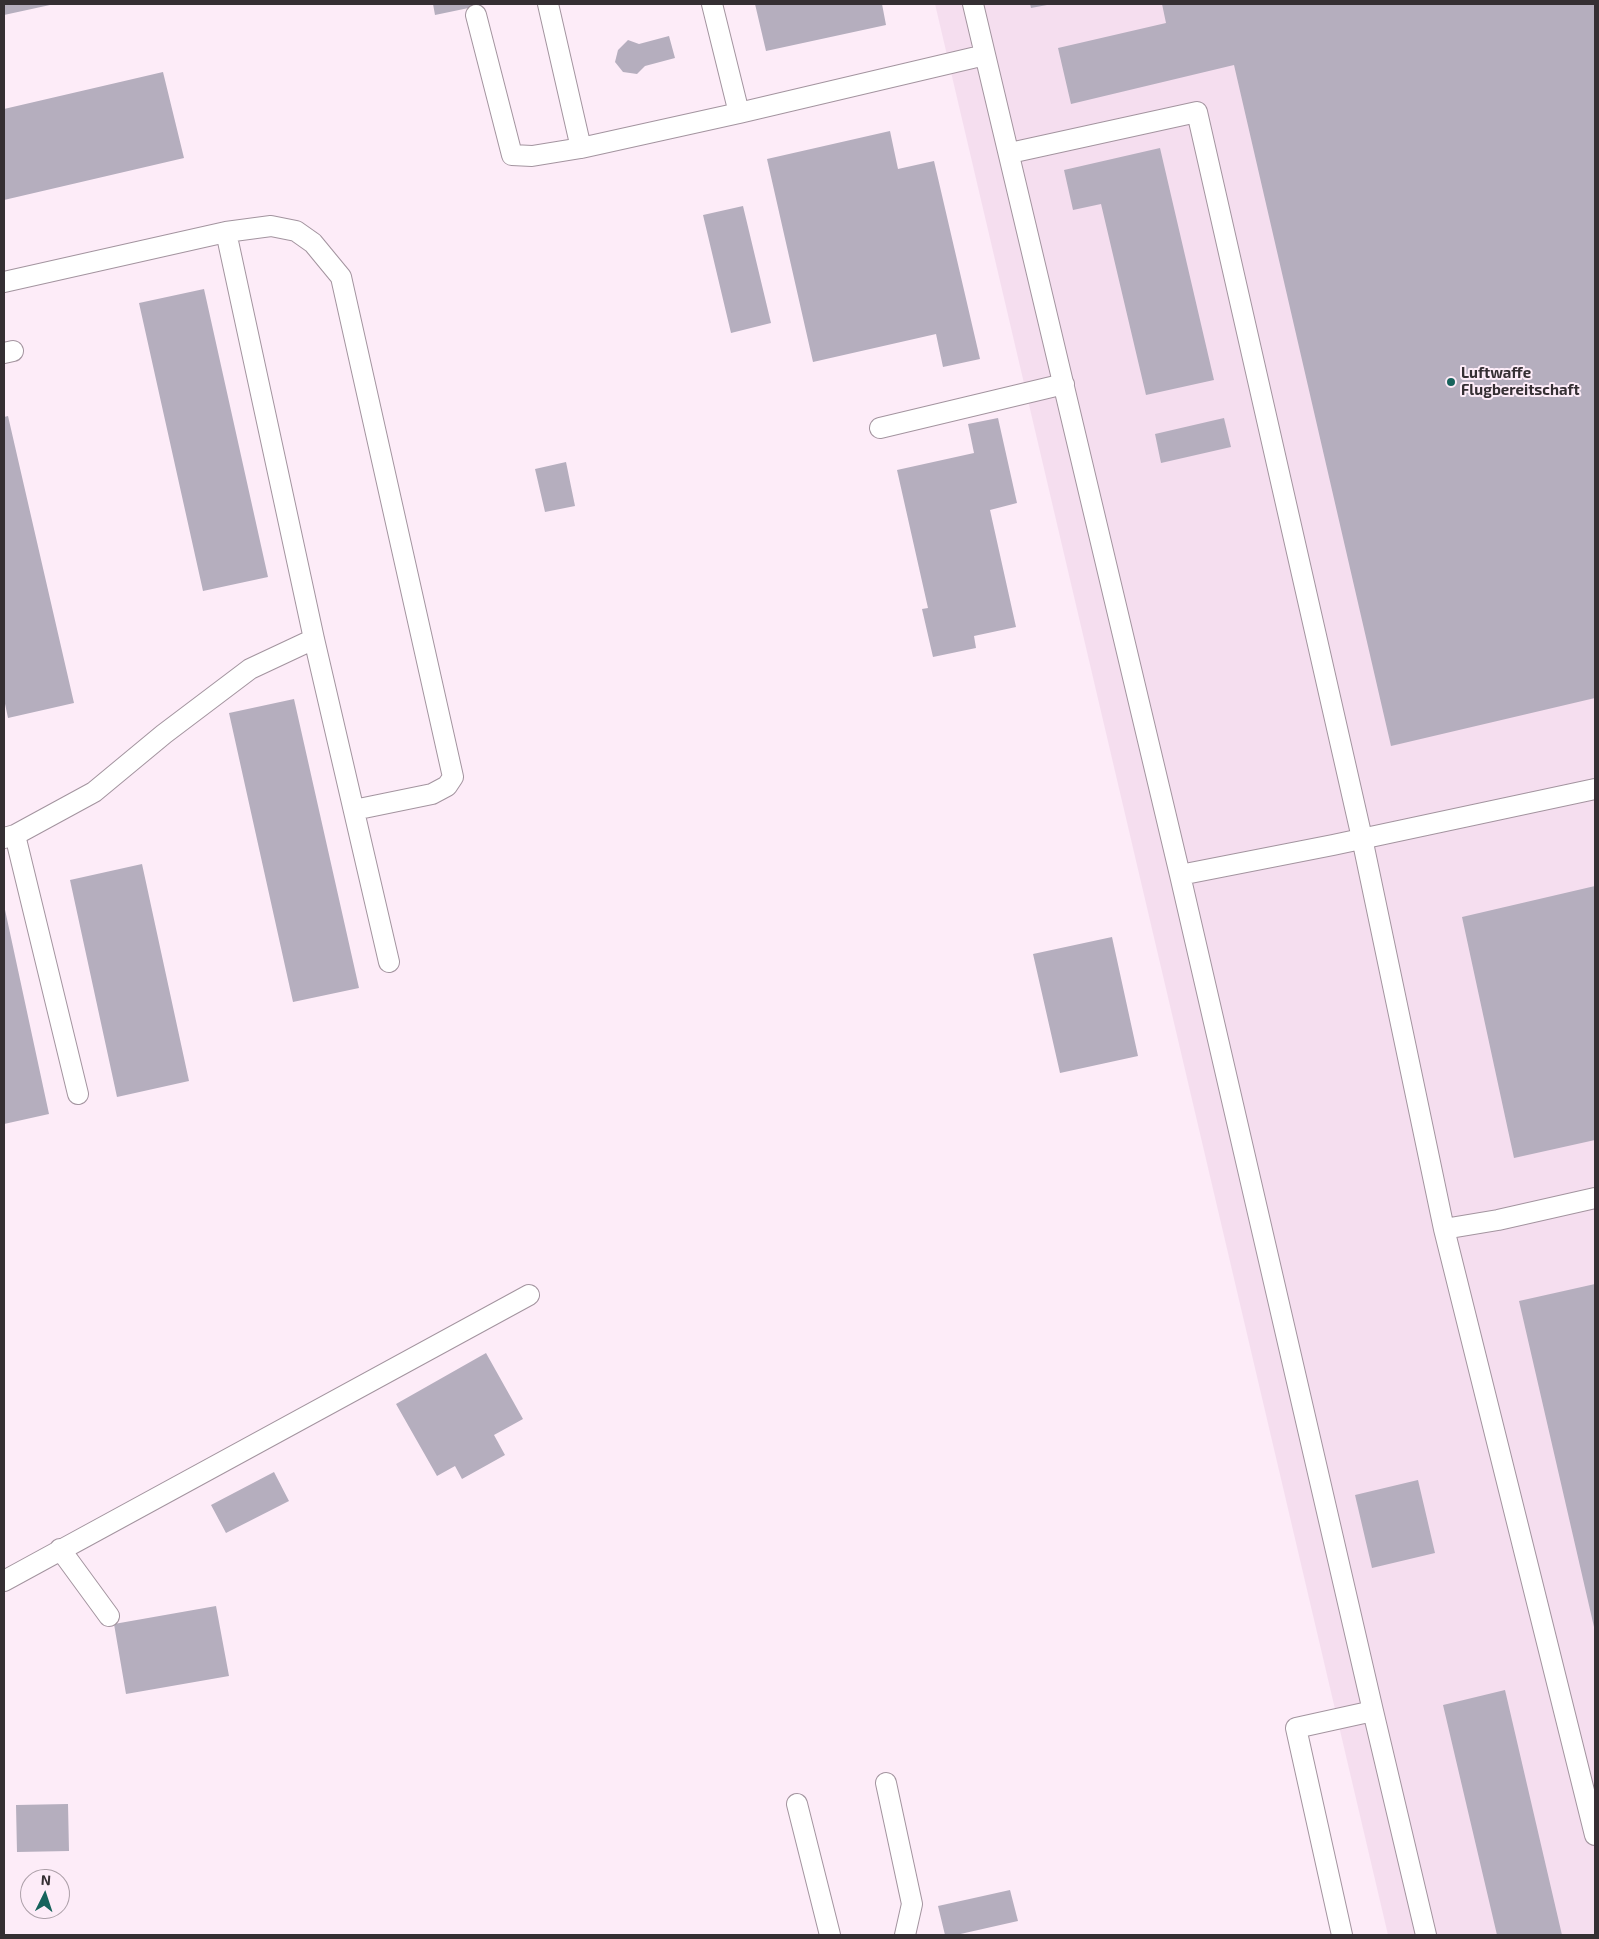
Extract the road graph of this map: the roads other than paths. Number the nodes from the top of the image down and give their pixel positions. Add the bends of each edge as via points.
1 (548, 4) edge
2 (712, 4) edge
3 (973, 4) edge
4 (476, 15) dead end
5 (985, 55) junction
6 (738, 113) junction
7 (581, 148) junction
8 (1010, 153) junction
9 (226, 232) junction
10 (4, 282) edge
11 (1064, 384) junction
12 (880, 428) dead end
13 (314, 639) junction
14 (1595, 788) edge
15 (354, 810) junction
16 (9, 837) edge
17 (1362, 838) junction
18 (1180, 875) junction
19 (389, 962) dead end
20 (78, 1094) dead end
21 (1595, 1198) edge
22 (1444, 1229) junction
23 (529, 1295) dead end
24 (60, 1549) junction
25 (4, 1581) edge
26 (109, 1616) dead end
27 (1373, 1711) junction
28 (886, 1783) dead end
29 (797, 1804) dead end
30 (1595, 1835) edge
31 (830, 1935) edge
32 (905, 1935) edge
33 (1342, 1935) edge
34 (1426, 1935) edge

1 - 7 lane
2 - 6 lane
3 - 5 lane
4 - 7 lane via 512,155 532,156
5 - 6 lane
5 - 8 lane
6 - 7 lane
8 - 11 lane
8 - 17 lane via 1197,112
9 - 10 lane
9 - 13 lane
9 - 15 lane via 271,226 296,231 313,243 340,277 451,767 453,777 448,786 432,794
11 - 12 lane
11 - 18 lane
13 - 15 lane
13 - 16 lane via 250,670 164,734 94,792
14 - 17 lane
15 - 19 lane
16 - 20 lane
17 - 18 lane
17 - 22 lane
18 - 27 lane
21 - 22 lane
22 - 30 lane
23 - 24 lane
24 - 25 lane
24 - 26 lane
27 - 33 lane via 1296,1728
27 - 34 lane
28 - 32 lane via 912,1904
29 - 31 lane

